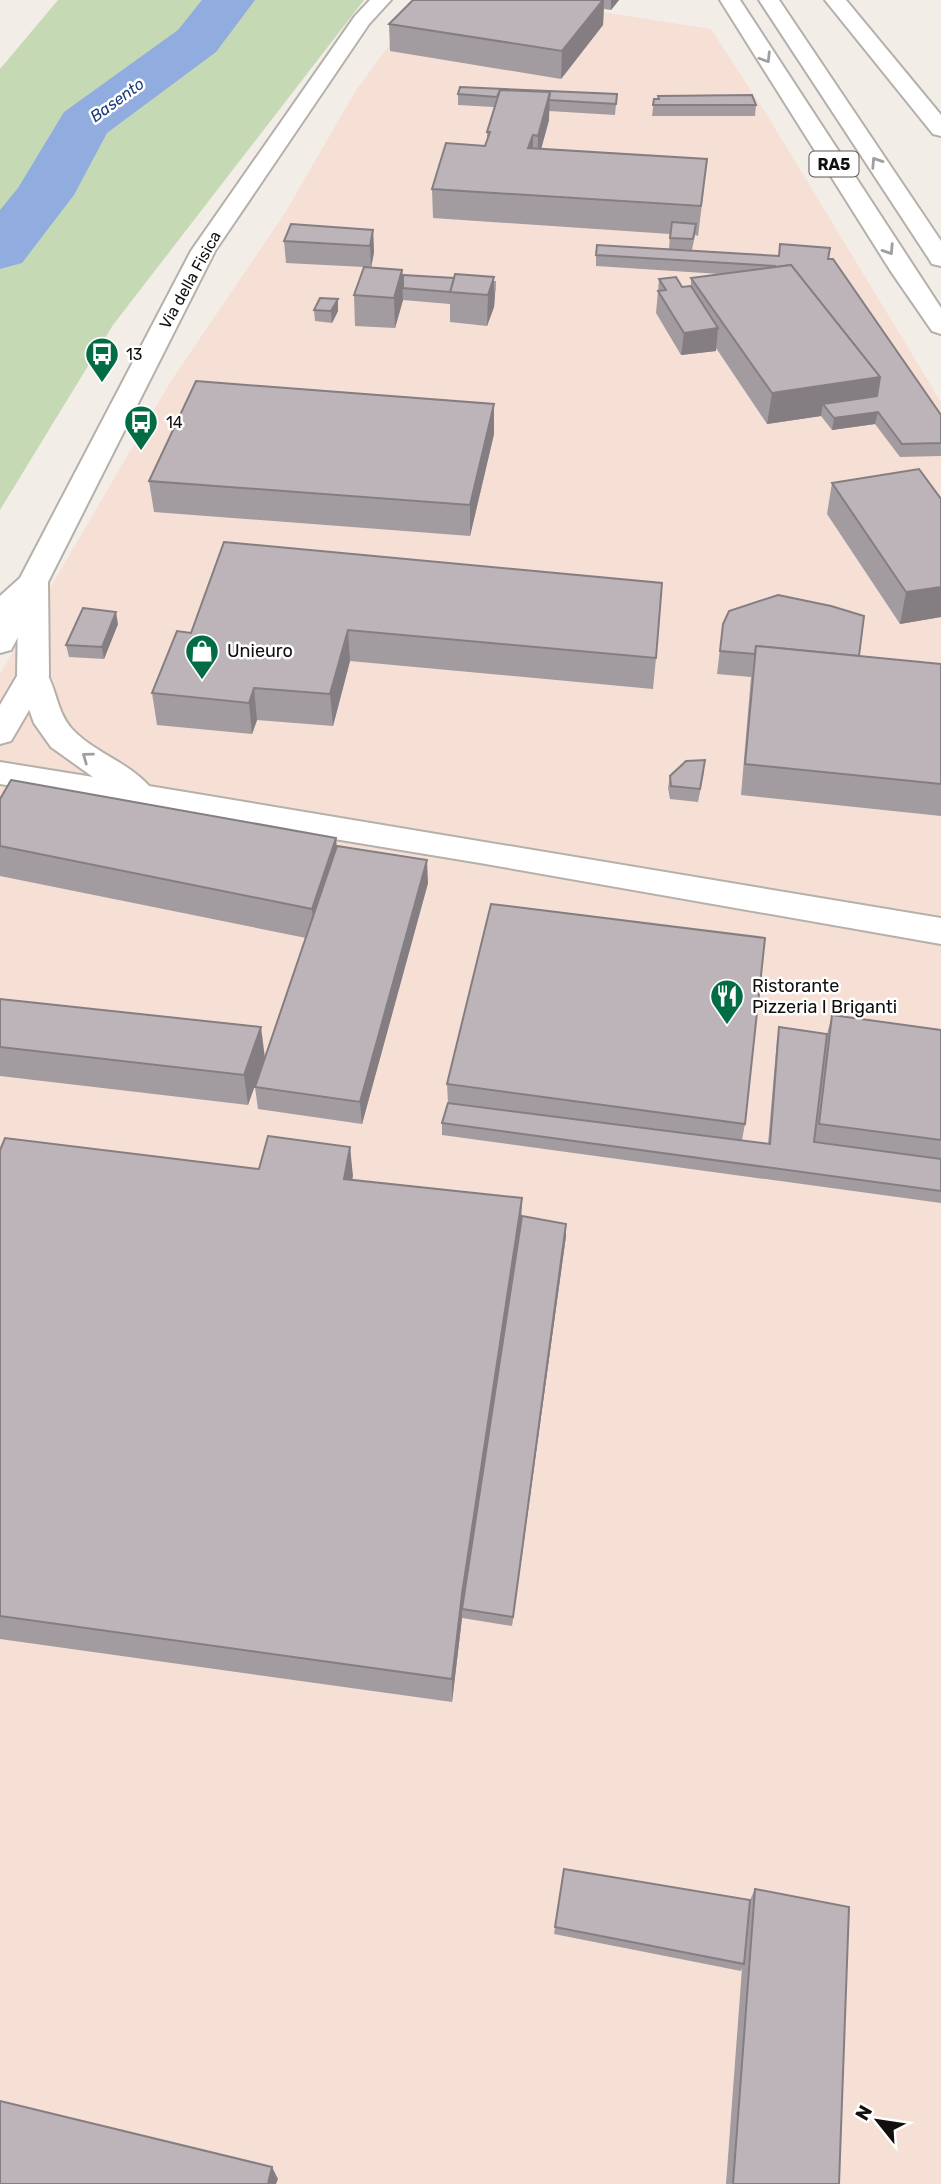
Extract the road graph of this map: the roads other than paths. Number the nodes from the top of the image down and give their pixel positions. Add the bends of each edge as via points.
1 (381, 0) edge
2 (730, 0) edge
3 (769, 0) edge
4 (835, 0) edge
5 (941, 129) edge
6 (941, 259) edge
7 (941, 326) edge
8 (33, 582) junction
9 (0, 613) edge
10 (0, 643) edge
11 (33, 676) junction
12 (0, 733) edge
13 (0, 773) edge
14 (143, 796) junction
15 (941, 931) edge

1 - 8 main road, Via della Fisica via 362,20 203,251
2 -> 7 main road, RA5
6 -> 3 main road, RA5
4 - 5 main road
8 - 9 main road, Via della Fisica
8 - 10 main road
8 - 11 main road, Via della Fisica
11 - 12 main road
14 -> 11 main road via 63,739 45,716
13 - 14 main road
14 - 15 main road

